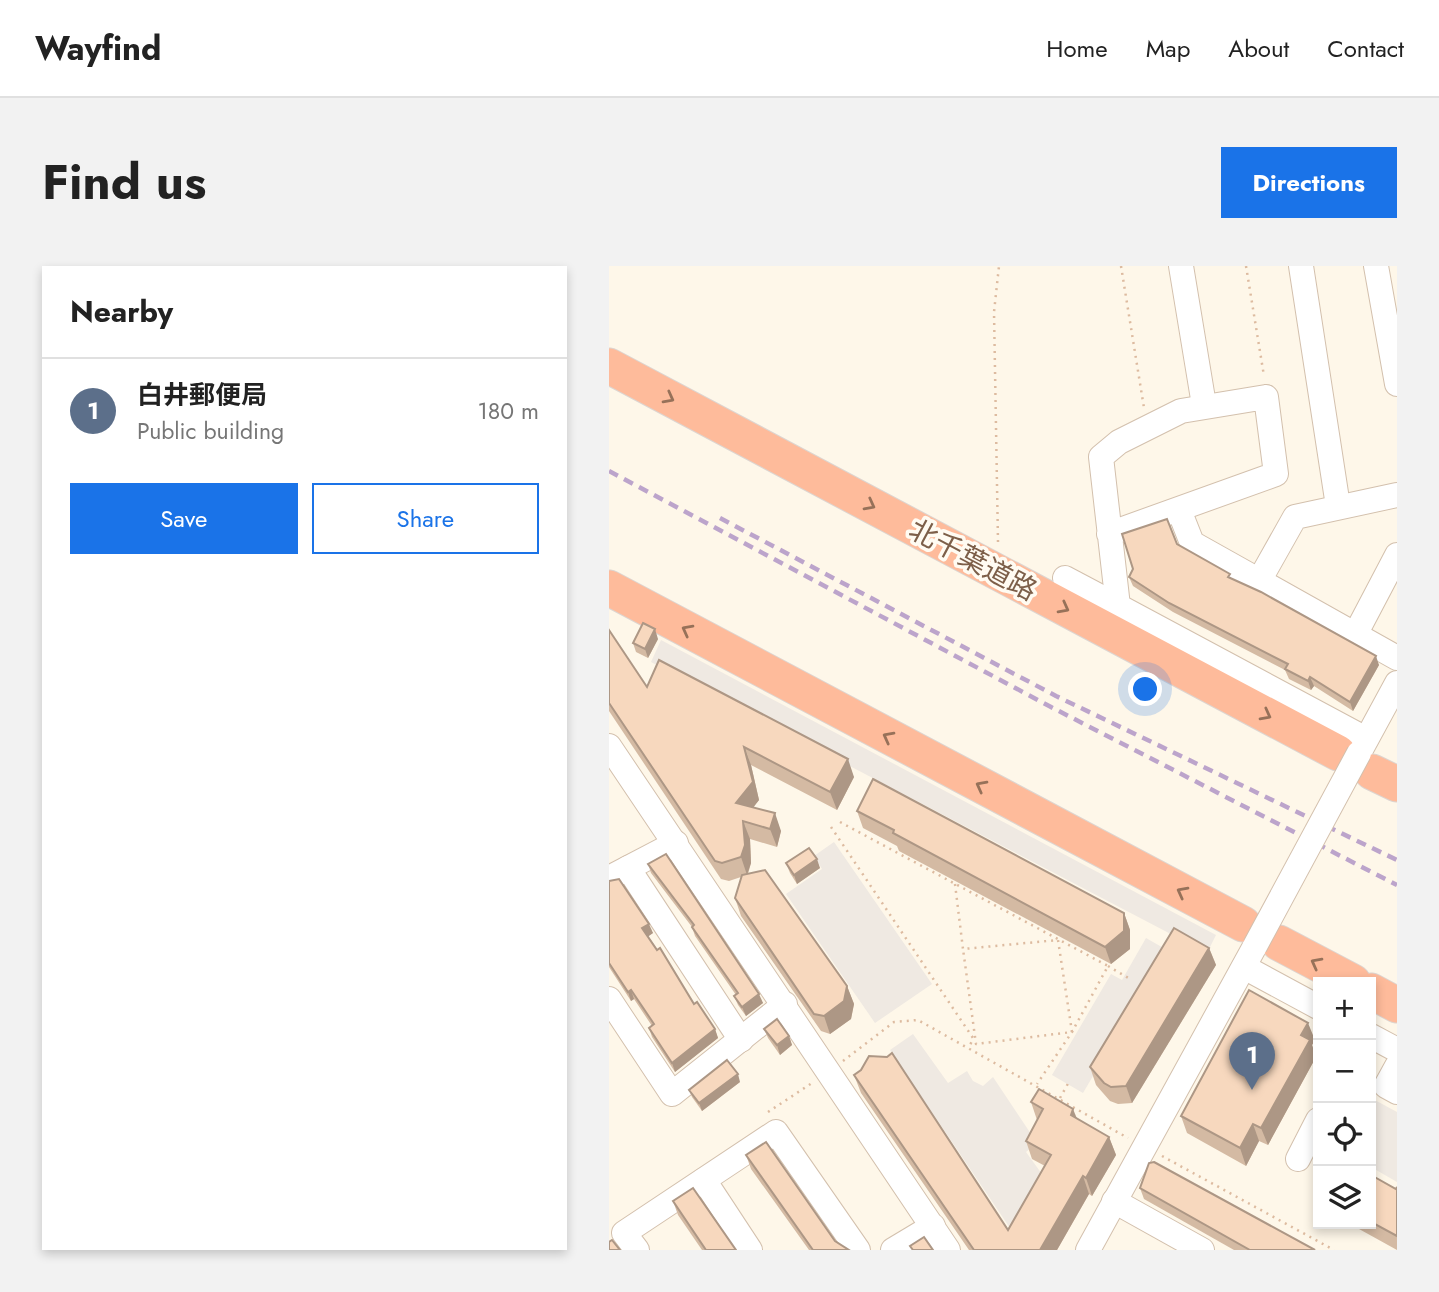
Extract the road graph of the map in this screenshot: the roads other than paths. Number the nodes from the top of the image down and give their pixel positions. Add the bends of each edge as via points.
1 (1181, 266) edge
2 (1301, 266) edge
3 (1376, 266) edge
4 (609, 366) edge
5 (1397, 384) edge
6 (1204, 405) junction
7 (1397, 495) edge
8 (1338, 506) junction
9 (1179, 510) junction
10 (1109, 534) junction
11 (1397, 555) edge
12 (1065, 578) dead end
13 (1259, 581) junction
14 (609, 588) edge
15 (1118, 606) junction
16 (1355, 635) junction
17 (1397, 659) edge
18 (1397, 683) edge
19 (609, 746) edge
20 (1366, 760) edge
21 (676, 844) junction
22 (619, 873) edge
23 (1255, 945) junction
24 (1340, 977) edge
25 (1376, 994) edge
26 (609, 999) edge
27 (1313, 1002) edge
28 (785, 1004) junction
29 (1397, 1005) edge
30 (1376, 1039) edge
31 (741, 1040) junction
32 (1397, 1050) edge
33 (1397, 1066) edge
34 (1397, 1092) edge
35 (1313, 1130) edge
36 (1298, 1159) dead end
37 (704, 1180) junction
38 (1114, 1201) junction
39 (933, 1226) junction
40 (637, 1250) edge
41 (750, 1250) edge
42 (858, 1250) edge
43 (893, 1250) edge
44 (948, 1250) edge
45 (1088, 1250) edge
46 (1202, 1250) edge

1 - 6 street
2 - 8 street
3 - 5 street
4 -> 20 highway, 北千葉道路
6 - 9 street via 1266,397 1276,474
6 - 10 street via 1147,426 1106,450 1101,457
7 - 8 street
8 - 13 street via 1295,517
9 - 10 street
9 - 13 street via 1192,543
10 - 15 street
11 - 16 street
12 - 15 street
13 - 16 street
23 -> 14 highway
15 - 20 street
16 - 17 street
18 - 20 street
19 - 21 street
20 - 23 street, bridge
21 - 22 street
21 - 28 street
22 - 31 street
24 -> 23 highway
23 - 27 street
23 - 38 street
25 - 29 highway
26 - 31 street via 672,1094
28 - 31 street
28 - 39 street
30 - 32 street
33 - 34 street via 1386,1086
35 - 36 street
37 - 40 street via 624,1233
37 - 41 street
37 - 42 street via 776,1132
38 - 45 street
38 - 46 street
39 - 43 street
39 - 44 street

